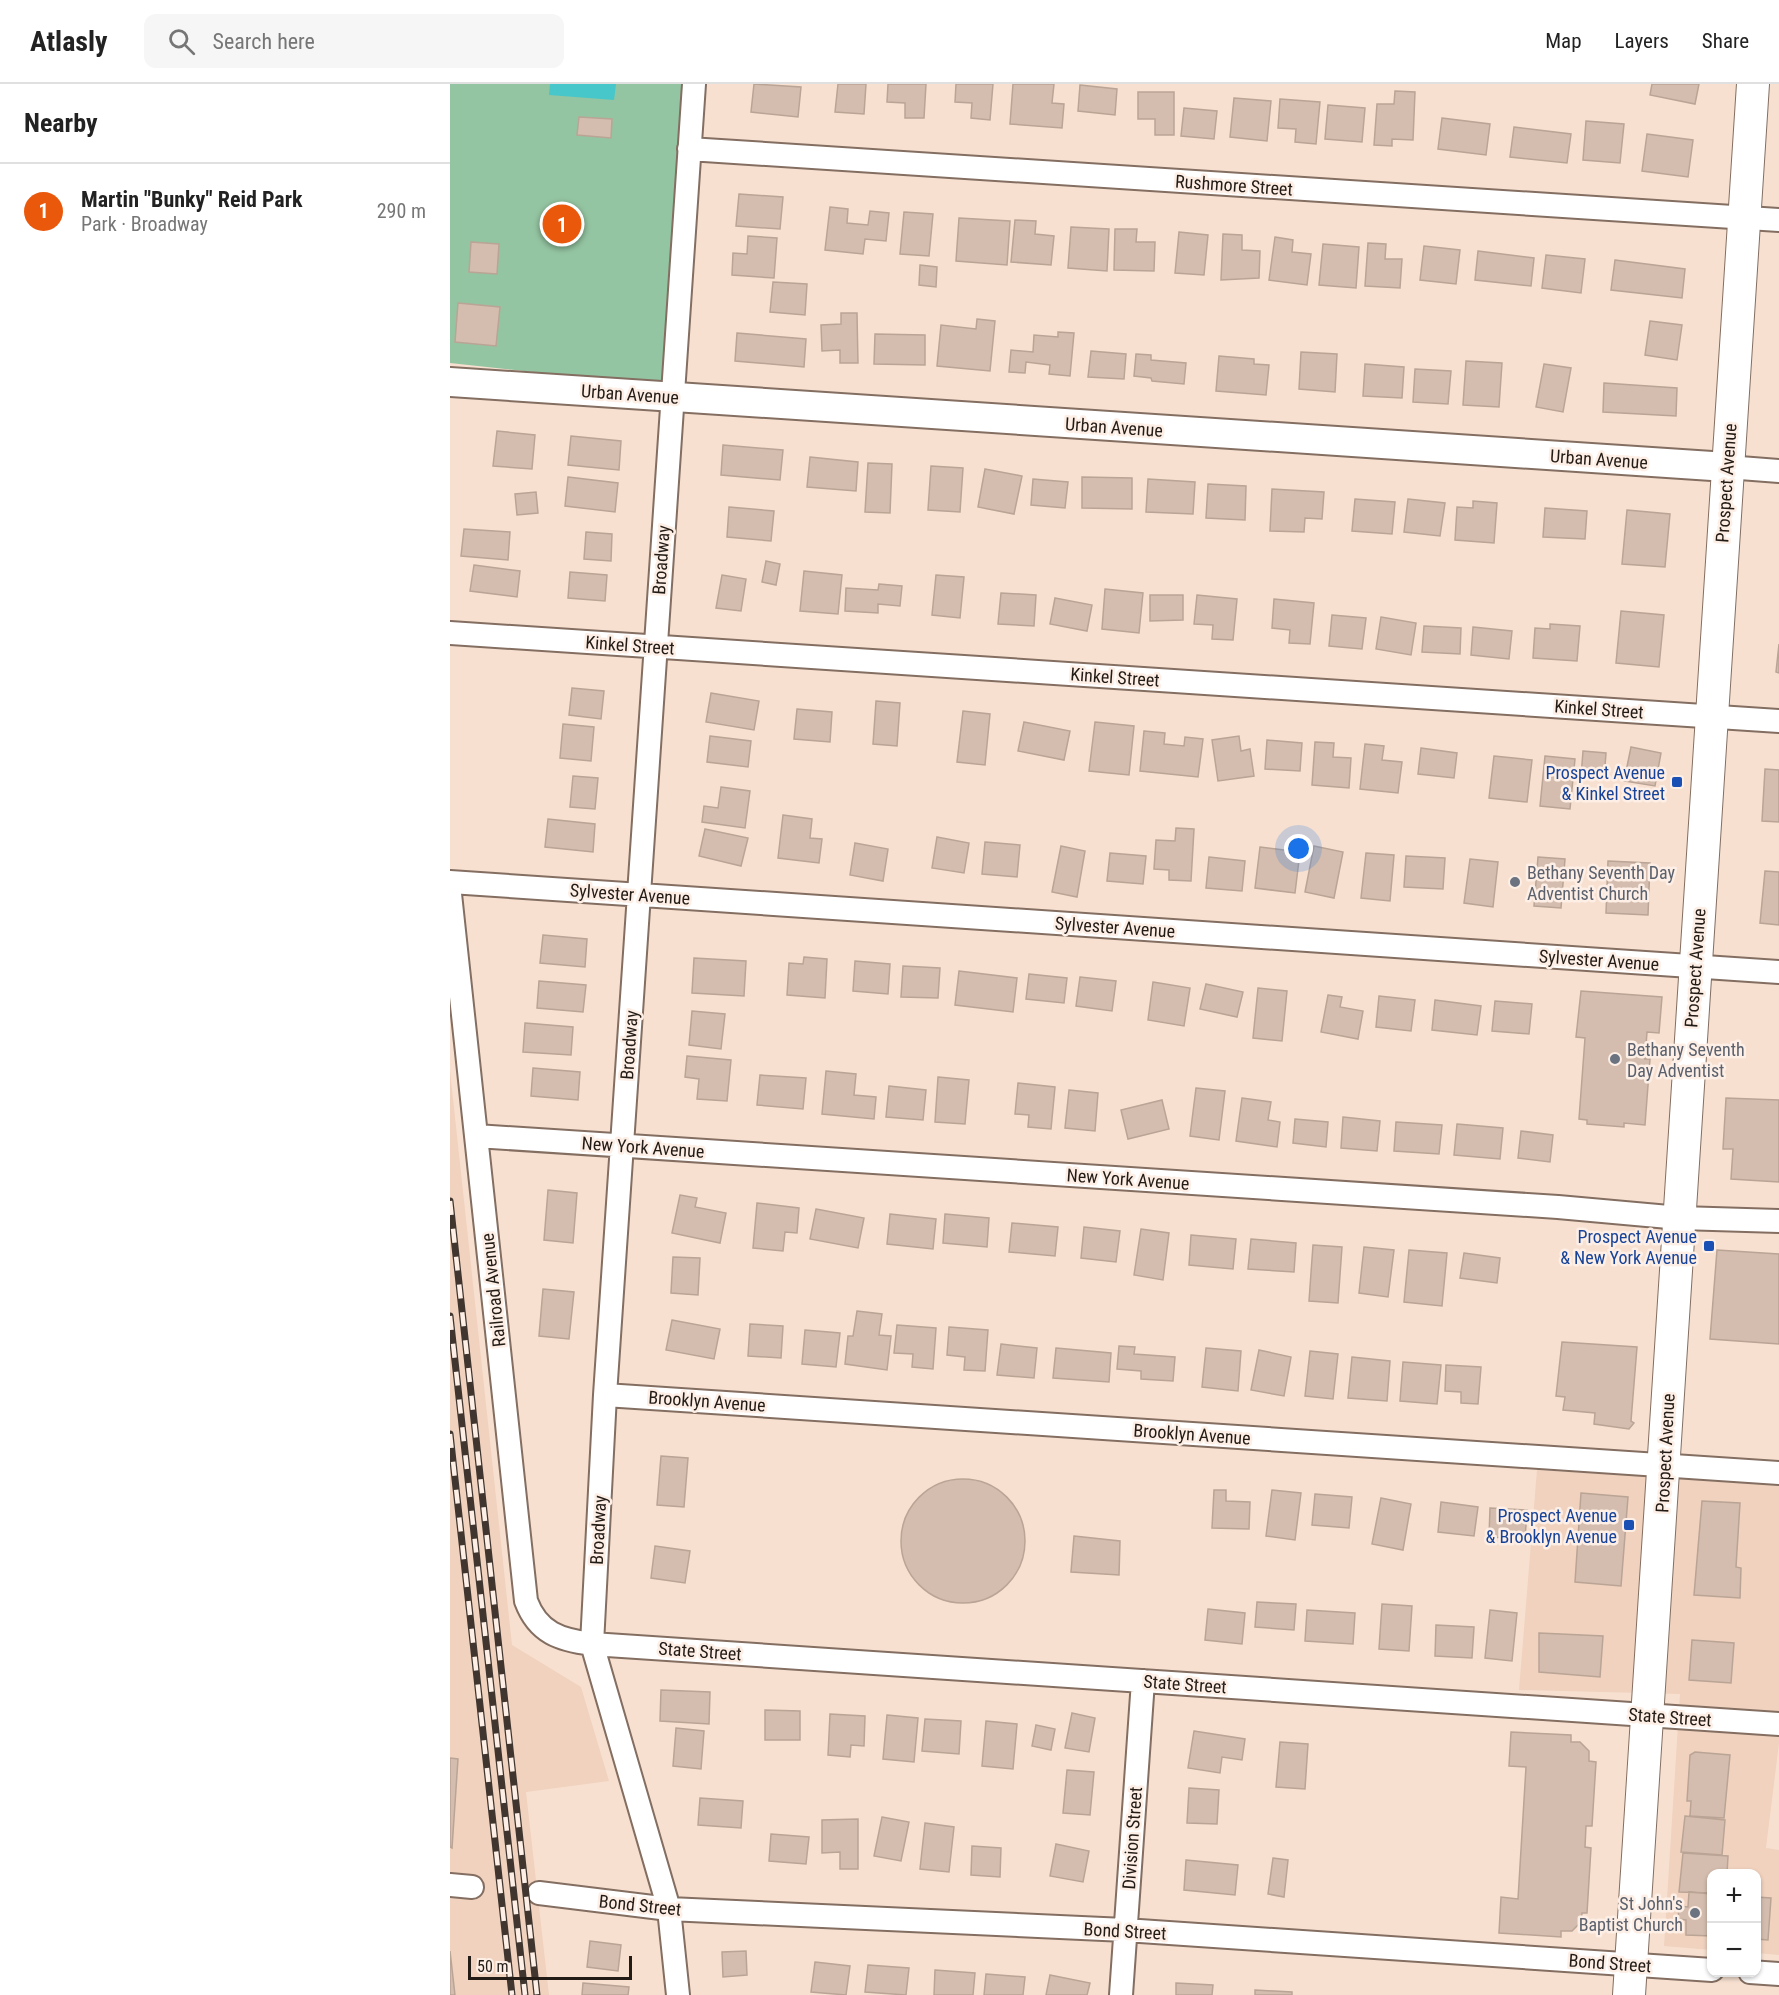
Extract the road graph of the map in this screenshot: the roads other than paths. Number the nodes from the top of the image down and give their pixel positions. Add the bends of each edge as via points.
1 (693, 84) edge
2 (1752, 84) edge
3 (689, 148) junction
4 (1743, 218) junction
5 (1779, 220) edge
6 (450, 382) edge
7 (672, 398) junction
8 (1727, 467) junction
9 (1779, 471) edge
10 (450, 633) edge
11 (656, 646) junction
12 (1711, 717) junction
13 (1779, 721) edge
14 (450, 882) edge
15 (450, 894) edge
16 (639, 895) junction
17 (1696, 966) junction
18 (1779, 972) edge
19 (476, 1136) junction
20 (622, 1146) junction
21 (1680, 1218) junction
22 (1779, 1221) edge
23 (605, 1395) junction
24 (1664, 1466) junction
25 (1779, 1473) edge
26 (592, 1644) junction
27 (1143, 1681) junction
28 (1649, 1715) junction
29 (1779, 1724) edge
30 (539, 1893) dead end
31 (669, 1909) junction
32 (1125, 1930) junction
33 (1707, 1971) edge
34 (1761, 1973) edge
35 (1779, 1974) edge
36 (1630, 1980) edge
37 (678, 1995) edge
38 (1121, 1995) edge

1 - 3 street, Broadway
2 - 4 main road, Prospect Avenue
3 - 4 street, Rushmore Street
3 - 7 street, Broadway
4 - 5 street, Rushmore Street
4 - 8 main road, Prospect Avenue
6 - 7 street, Urban Avenue
7 - 8 street, Urban Avenue
7 - 11 street, Broadway
8 - 9 street, Urban Avenue
8 - 12 main road, Prospect Avenue
10 - 11 street, Kinkel Street
11 - 12 street, Kinkel Street
11 - 16 street, Broadway
12 - 13 street, Kinkel Street
12 - 17 main road, Prospect Avenue
14 - 16 street, Sylvester Avenue
15 - 19 street, Railroad Avenue
16 - 17 street, Sylvester Avenue
16 - 20 street, Broadway
17 - 18 street, Sylvester Avenue
17 - 21 main road, Prospect Avenue
19 - 20 street, New York Avenue
19 - 26 street, Railroad Avenue via 526,1601 531,1616 551,1635
20 - 21 street, New York Avenue
20 - 23 street, Broadway
21 - 22 street, New York Avenue
21 - 24 main road, Prospect Avenue
23 - 24 street, Brooklyn Avenue
23 - 26 street, Broadway
24 - 25 street, Brooklyn Avenue
24 - 28 main road, Prospect Avenue
26 - 27 street, State Street
26 - 31 street, Broadway
27 - 28 street, State Street
27 - 32 street, Division Street
28 - 29 street, State Street
28 - 36 main road, Prospect Avenue
30 - 31 street, Bond Street
31 - 32 street, Bond Street
31 - 37 street, Broadway
32 - 36 street, Bond Street
32 - 38 street, Division Street
33 - 36 street, Bond Street
34 - 35 street

